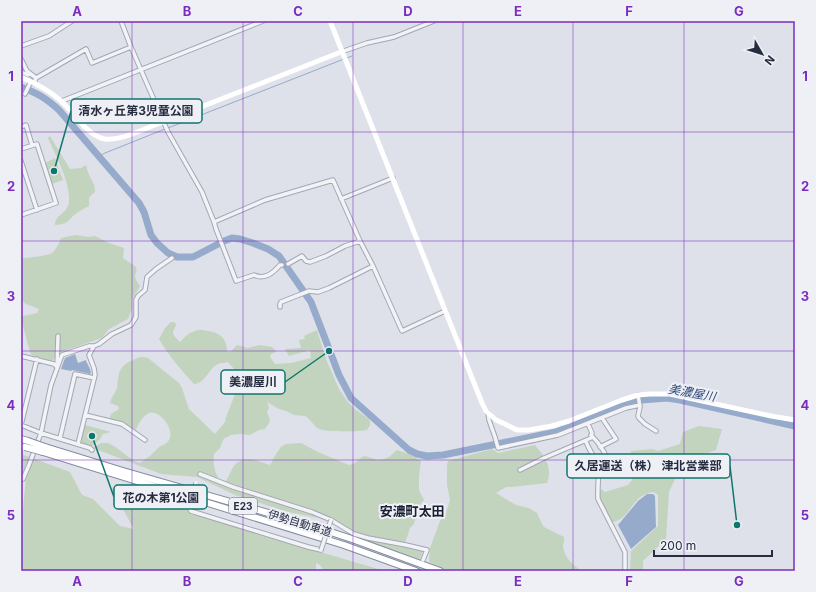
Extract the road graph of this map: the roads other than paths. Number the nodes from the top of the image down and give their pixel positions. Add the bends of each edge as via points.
1 (72, 21) edge
2 (122, 21) edge
3 (262, 21) edge
4 (330, 21) edge
5 (434, 21) edge
6 (21, 46) edge
7 (131, 47) junction
8 (342, 52) junction
9 (21, 59) edge
10 (140, 70) junction
11 (21, 72) edge
12 (30, 73) junction
13 (21, 77) edge
14 (33, 82) junction
15 (24, 94) dead end
16 (62, 101) junction
17 (164, 122) junction
18 (21, 127) edge
19 (32, 145) junction
20 (21, 149) edge
21 (21, 161) edge
22 (393, 178) junction
23 (341, 199) junction
24 (37, 210) junction
25 (21, 215) edge
26 (214, 222) junction
27 (360, 241) junction
28 (172, 258) dead end
29 (288, 264) dead end
30 (282, 265) dead end
31 (373, 266) junction
32 (280, 308) dead end
33 (445, 311) junction
34 (58, 336) dead end
35 (94, 346) junction
36 (21, 356) edge
37 (37, 360) junction
38 (56, 368) junction
39 (94, 378) junction
40 (638, 396) junction
41 (640, 404) junction
42 (488, 413) junction
43 (85, 415) junction
44 (602, 418) junction
45 (795, 420) edge
46 (588, 424) junction
47 (21, 425) edge
48 (656, 431) dead end
49 (40, 433) junction
50 (591, 435) junction
51 (60, 438) junction
52 (21, 439) edge
53 (145, 440) dead end
54 (586, 441) junction
55 (78, 444) junction
56 (25, 445) edge
57 (600, 447) junction
58 (44, 450) junction
59 (92, 450) dead end
60 (520, 470) dead end
61 (598, 471) junction
62 (200, 474) dead end
63 (21, 478) edge
64 (196, 483) dead end
65 (331, 520) junction
66 (423, 560) tunnel mouth
67 (416, 571) edge
68 (440, 571) edge
69 (625, 571) edge

1 - 6 street via 49,36
2 - 7 street
3 - 10 street
4 - 8 street
5 - 8 street via 394,37 367,42
7 - 10 street
7 - 14 street via 92,63 86,49
8 - 17 street
8 - 22 street
9 - 12 street
10 - 16 street
10 - 17 street
11 - 12 street via 28,75
12 - 14 street
13 - 14 street
14 - 15 street
14 - 16 street
16 - 17 street via 90,132 104,139 119,139
17 - 26 street via 202,192
18 - 19 street via 26,125
19 - 20 street
19 - 24 street via 37,144 56,203
21 - 24 street
22 - 23 street
22 - 33 street
23 - 26 street via 333,180 265,200
23 - 27 street
24 - 25 street
26 - 30 street via 236,281 254,275 258,277 272,274
27 - 29 street via 310,262 302,256
27 - 31 street
28 - 35 street via 147,277 145,290 136,300 136,317 132,324
31 - 32 street via 329,288 318,292 309,291 281,302
31 - 33 street via 402,331
33 - 42 street
34 - 38 street
35 - 38 street via 62,355
35 - 39 street via 89,354
36 - 37 street
37 - 38 street via 54,364
37 - 47 street
38 - 49 street
39 - 43 street
39 - 51 street via 75,374
40 - 41 street
40 - 42 street via 569,421 529,430 517,430
40 - 45 street via 670,394
41 - 44 street
41 - 48 street via 639,419
42 - 46 street via 498,448 558,435
43 - 53 street via 119,423
43 - 55 street
44 - 46 street
44 - 57 street via 616,439
46 - 50 street
47 - 49 street
49 - 51 street
49 - 63 street via 29,465 23,479
50 - 54 street
50 - 57 street
51 - 55 street
52 - 56 highway, 伊勢自動車道
54 - 60 street
54 - 61 street
55 - 59 street
56 - 58 highway, 伊勢自動車道, bridge
57 - 61 street via 610,469
58 - 67 highway, 伊勢自動車道 / E23 via 344,545
58 - 68 highway, 伊勢自動車道 / E23 via 303,523
61 - 69 street via 598,499 626,552
62 - 65 street
64 - 65 street, bridge via 189,508 191,511 308,547 322,550
65 - 66 street via 354,534 427,550

